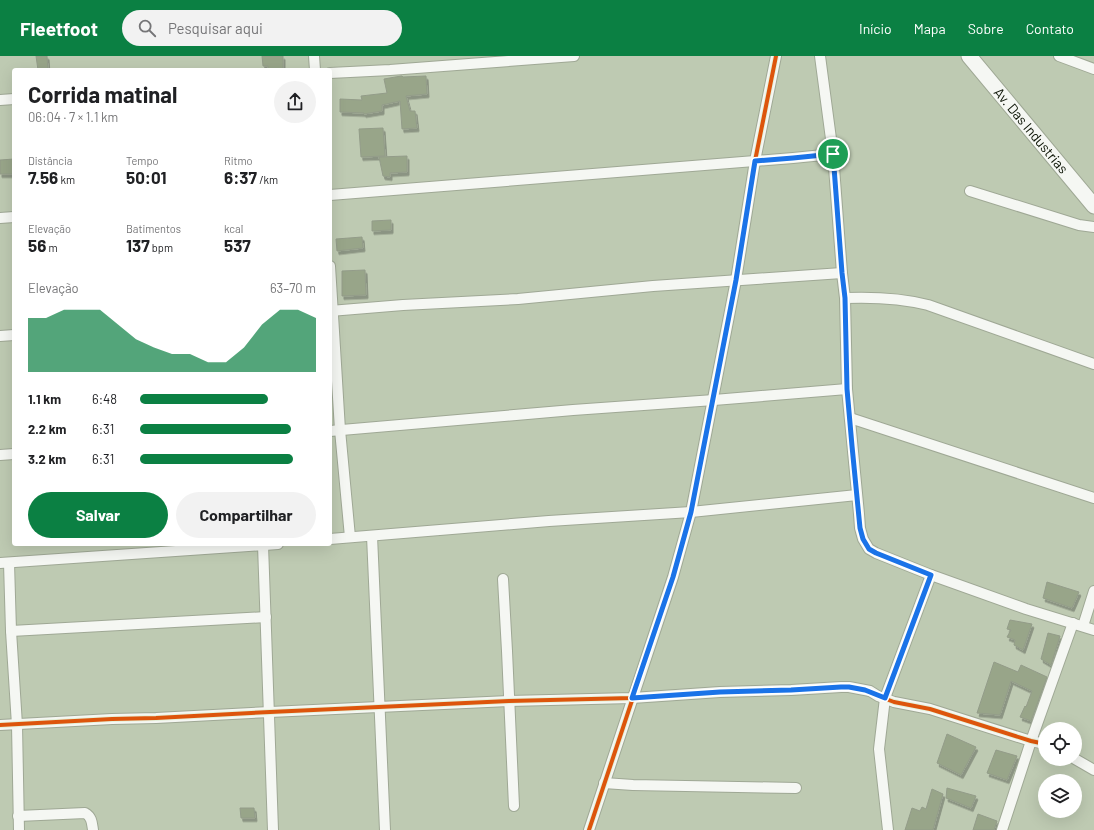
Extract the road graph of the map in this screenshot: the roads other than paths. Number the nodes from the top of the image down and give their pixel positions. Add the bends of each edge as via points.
1 (314, 56) edge
2 (574, 56) edge
3 (776, 56) edge
4 (820, 56) edge
5 (969, 56) edge
6 (1059, 56) edge
7 (315, 68) edge
8 (1094, 68) edge
9 (332, 73) edge
10 (12, 99) edge
11 (0, 100) edge
12 (833, 154) junction
13 (755, 161) junction
14 (970, 191) dead end
15 (332, 195) edge
16 (1094, 206) edge
17 (12, 217) edge
18 (0, 218) edge
19 (1094, 228) edge
20 (842, 273) junction
21 (736, 280) junction
22 (845, 298) junction
23 (332, 310) edge
24 (12, 335) edge
25 (0, 336) edge
26 (332, 340) edge
27 (1094, 364) edge
28 (847, 389) junction
29 (714, 400) junction
30 (850, 418) junction
31 (335, 430) edge
32 (12, 454) edge
33 (0, 455) edge
34 (858, 496) junction
35 (1094, 498) edge
36 (691, 512) junction
37 (372, 536) junction
38 (350, 537) junction
39 (332, 539) edge
40 (249, 546) edge
41 (263, 546) edge
42 (5, 563) edge
43 (931, 575) junction
44 (503, 579) dead end
45 (1094, 591) edge
46 (266, 617) junction
47 (1078, 624) junction
48 (1094, 630) edge
49 (11, 631) junction
50 (632, 698) junction
51 (885, 698) junction
52 (509, 701) junction
53 (380, 707) junction
54 (270, 712) junction
55 (0, 725) edge
56 (17, 725) junction
57 (1031, 741) junction
58 (1038, 742) edge
59 (1082, 763) edge
60 (1094, 770) edge
61 (604, 783) junction
62 (796, 788) dead end
63 (514, 806) dead end
64 (18, 816) junction
65 (19, 830) edge
66 (93, 830) edge
67 (273, 830) edge
68 (385, 830) edge
69 (589, 830) edge
70 (888, 830) edge
71 (1002, 830) edge

1 - 7 street
2 - 9 street
3 - 13 street
4 - 12 street
5 - 16 main road, Av. Das Industrias
6 - 8 street
10 - 11 street
12 - 13 street
12 - 20 street
13 - 15 street
13 - 21 street
14 - 19 street
17 - 18 street
20 - 21 street
20 - 22 street
21 - 23 street via 518,299
21 - 29 street
22 - 27 street via 870,297 928,305
22 - 28 street
24 - 25 street
26 - 31 street
28 - 29 street
28 - 30 street
29 - 31 street
29 - 36 street
30 - 34 street
30 - 35 street
31 - 38 street
32 - 33 street
34 - 36 street
34 - 43 street via 860,528 869,549
36 - 37 street
36 - 50 street via 673,577
37 - 38 street
37 - 53 street
38 - 39 street
40 - 42 street
41 - 46 street
42 - 49 street
43 - 47 street via 1026,609
43 - 51 street
44 - 52 street
45 - 47 street
46 - 49 street
46 - 54 street
47 - 48 street
47 - 57 street
49 - 56 street
50 - 51 street via 849,687
50 - 52 street
50 - 61 street
51 - 57 street via 930,709
51 - 70 street via 879,748
52 - 53 street
52 - 63 street
53 - 54 street
53 - 68 street
54 - 56 street
54 - 67 street
55 - 56 street
56 - 64 street
57 - 58 street
57 - 71 street
59 - 60 street
61 - 62 street
61 - 69 street
64 - 65 street
64 - 66 street via 85,813 92,819

